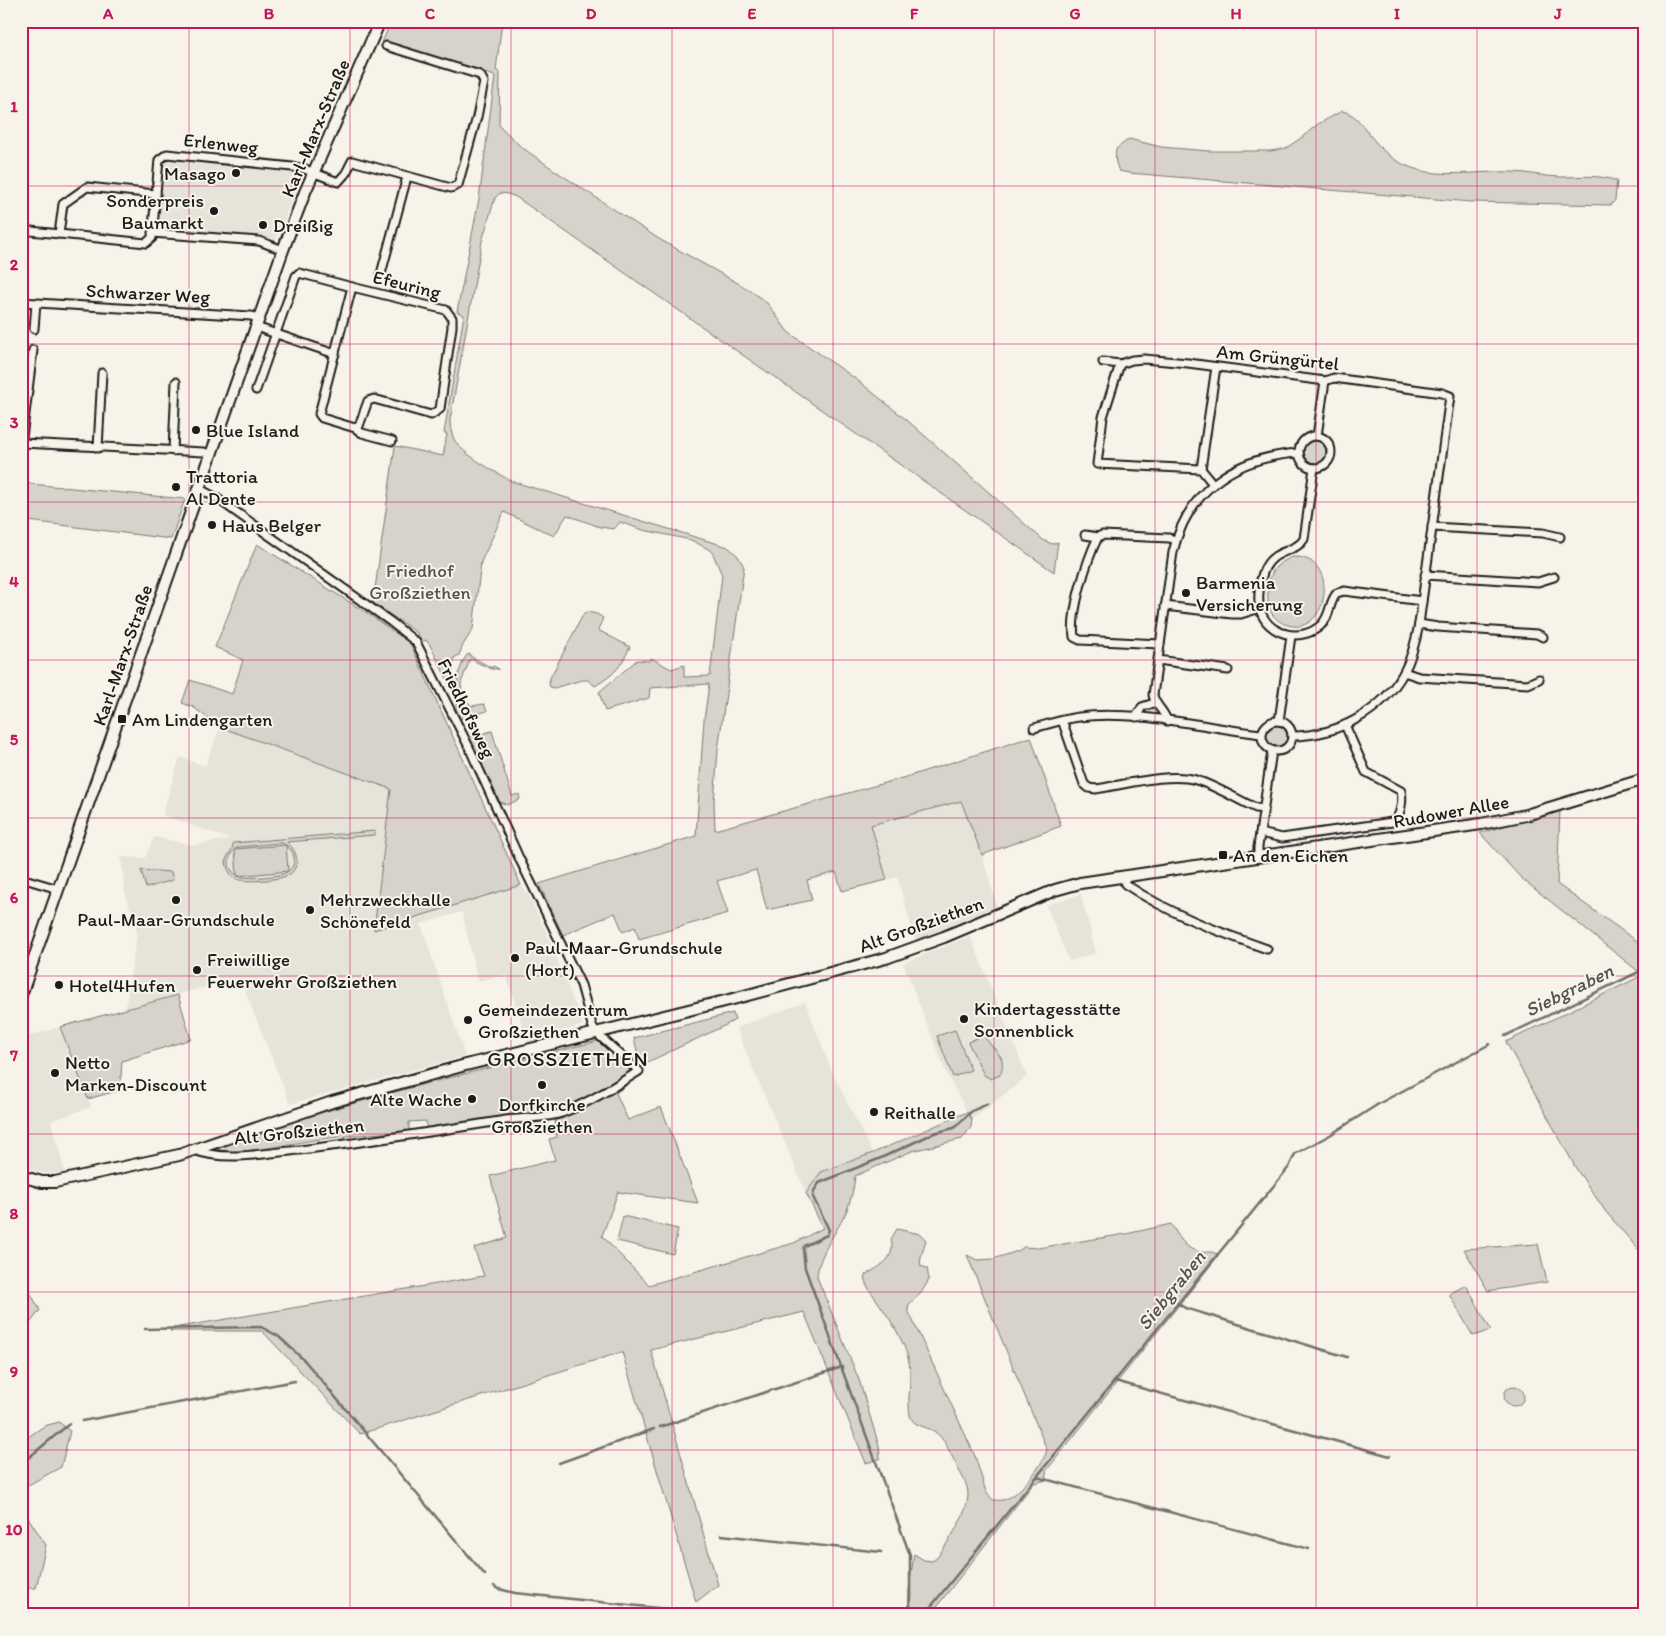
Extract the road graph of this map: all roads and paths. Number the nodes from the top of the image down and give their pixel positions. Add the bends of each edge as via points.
1 (380, 21) edge
2 (386, 46) dead end
3 (315, 172) junction
4 (406, 177) junction
5 (156, 194) junction
6 (21, 230) edge
7 (152, 233) junction
8 (59, 234) junction
9 (283, 250) junction
10 (381, 274) dead end
11 (352, 287) junction
12 (21, 302) edge
13 (36, 303) junction
14 (258, 322) junction
15 (34, 329) dead end
16 (276, 333) junction
17 (33, 350) dead end
18 (335, 354) junction
19 (1103, 362) dead end
20 (1120, 364) junction
21 (1216, 367) junction
22 (102, 373) dead end
23 (176, 382) dead end
24 (1325, 382) junction
25 (256, 390) dead end
26 (355, 428) junction
27 (1317, 436) junction
28 (392, 440) dead end
29 (21, 445) edge
30 (98, 448) junction
31 (174, 451) junction
32 (1299, 453) junction
33 (210, 454) junction
34 (1314, 468) junction
35 (1201, 469) junction
36 (1213, 484) junction
37 (198, 488) junction
38 (1432, 527) junction
39 (1086, 535) dead end
40 (1098, 537) junction
41 (1560, 537) dead end
42 (1176, 540) junction
43 (1425, 575) junction
44 (1554, 577) dead end
45 (1422, 601) junction
46 (1165, 606) junction
47 (1260, 608) junction
48 (1419, 624) junction
49 (1291, 636) junction
50 (1543, 637) dead end
51 (1160, 644) junction
52 (1158, 660) junction
53 (1228, 670) dead end
54 (1404, 672) junction
55 (1539, 679) dead end
56 (1154, 703) junction
57 (1136, 717) junction
58 (1062, 720) junction
59 (1167, 721) junction
60 (1279, 721) junction
61 (1345, 725) junction
62 (1034, 728) dead end
63 (1261, 734) junction
64 (1292, 736) junction
65 (1272, 751) junction
66 (1645, 778) edge
67 (1264, 809) junction
68 (1260, 833) junction
69 (1258, 857) junction
70 (1123, 876) junction
71 (21, 878) edge
72 (58, 889) junction
73 (1267, 949) dead end
74 (21, 995) edge
75 (596, 1033) junction
76 (194, 1150) junction
77 (21, 1176) edge

1 - 3 street, Karl-Marx-Straße
2 - 4 street via 480,75 484,82 458,185 451,188
3 - 4 street, Erlenweg via 338,182 352,161
3 - 5 street, Erlenweg via 167,154 159,160
3 - 9 street, Karl-Marx-Straße
4 - 10 street
5 - 7 street, Erlenweg
5 - 8 street via 87,187 63,204
6 - 8 street
7 - 8 street via 152,238 146,243
7 - 9 street via 259,242
9 - 14 street, Karl-Marx-Straße
11 - 16 street via 299,272
11 - 18 street, Efeuring
11 - 26 street, Efeuring via 446,310 452,318 440,409 431,415 374,399 368,401
12 - 13 street, Schwarzer Weg
13 - 14 street, Schwarzer Weg via 251,316
13 - 15 street
14 - 16 street
14 - 33 street, Karl-Marx-Straße
16 - 18 street
16 - 25 street
17 - 29 street
18 - 26 street, Efeuring via 319,414 322,418
19 - 20 street, Am Grüngürtel
20 - 21 street, Am Grüngürtel via 1144,360
20 - 35 street via 1103,417 1096,466
21 - 24 street, Am Grüngürtel
21 - 35 street
22 - 30 street
23 - 31 street
24 - 27 street
24 - 38 street, Am Grüngürtel via 1334,378 1450,396
26 - 28 street, Efeuring via 362,433
27 - 32 street via 1302,442
27 - 34 street via 1326,440 1331,452 1326,464
29 - 30 street
30 - 31 street
31 - 33 street
32 - 34 street via 1305,465
32 - 36 street via 1266,456 1249,462
33 - 37 street, Karl-Marx-Straße
34 - 47 street via 1304,539 1298,546 1280,552 1266,566 1262,576
35 - 36 street
36 - 42 street via 1194,504
37 - 72 street, Karl-Marx-Straße
37 - 75 street, Friedhofsweg via 416,642 581,985
38 - 41 street via 1544,533
38 - 43 street
39 - 40 street
40 - 42 street
40 - 51 street via 1078,595 1074,637 1080,640
42 - 46 street
43 - 44 street via 1538,582
43 - 45 street
45 - 48 street
45 - 49 street via 1344,591 1333,597 1326,618 1319,627
46 - 47 street via 1232,614
46 - 51 street
47 - 49 street via 1268,622
48 - 50 street
48 - 54 street
49 - 60 street
51 - 52 street
52 - 53 street
52 - 56 street
54 - 55 street via 1419,677 1528,684
54 - 61 street via 1375,706
56 - 57 street via 1142,707
56 - 59 street
57 - 58 street via 1099,715
57 - 59 street
58 - 62 street
58 - 67 street via 1084,784 1089,788 1180,777 1195,780
59 - 63 street
60 - 63 street via 1269,723
60 - 64 street via 1289,728
61 - 64 street via 1316,735
61 - 68 street via 1366,772 1401,791 1396,820 1282,838
63 - 65 street via 1265,746
64 - 65 street via 1290,745 1282,751
65 - 67 street
66 - 69 street, Rudower Allee via 1560,806 1499,821
67 - 68 street
68 - 69 street
69 - 70 street, Alt Großziethen
70 - 73 street via 1125,884 1173,913
70 - 75 street, Alt Großziethen via 1056,890 886,958
71 - 72 street
72 - 74 street, Karl-Marx-Straße
75 - 76 street, Alt Großziethen via 332,1102
75 - 76 street, Alt Großziethen via 639,1071 607,1092 560,1114 282,1152 222,1157
76 - 77 street, Alt Großziethen via 55,1182

